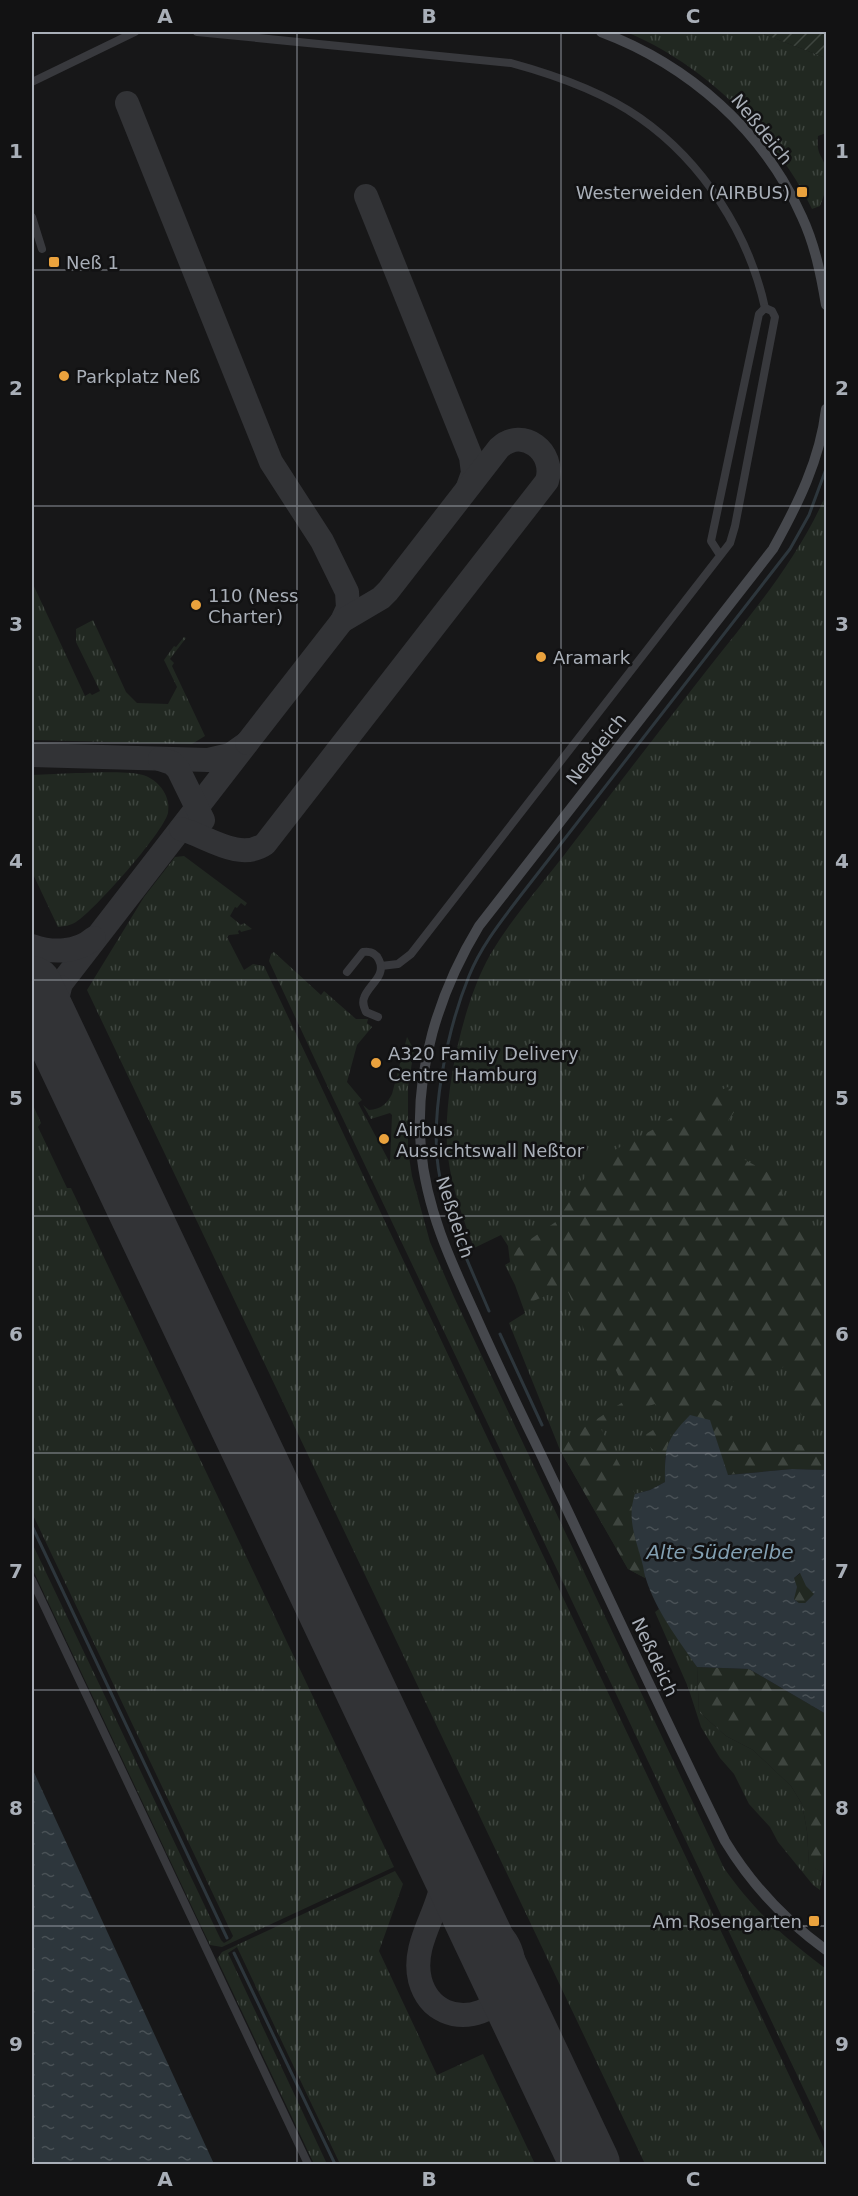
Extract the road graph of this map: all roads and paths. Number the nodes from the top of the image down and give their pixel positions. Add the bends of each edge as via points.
1 (135, 32) edge
2 (196, 32) edge
3 (602, 32) edge
4 (32, 82) edge
5 (32, 217) edge
6 (42, 249) dead end
7 (826, 305) edge
8 (765, 308) junction
9 (826, 409) edge
10 (720, 555) junction
11 (381, 966) junction
12 (347, 972) dead end
13 (378, 1017) dead end
14 (32, 1580) edge
15 (826, 1950) edge
16 (308, 2164) edge

1 - 4 street
2 - 8 street via 511,63 578,85 639,117 687,159 733,222 751,258
3 - 7 street, Neßdeich via 674,68 719,101 744,128 779,174 802,217 817,257
5 - 6 street
8 - 10 street via 759,314 711,541
8 - 10 street via 776,317 735,526 730,543
9 - 15 street, Neßdeich via 808,480 773,549 479,926 464,951 440,1007 429,1049 420,1132 427,1189 444,1246 725,1841 772,1903
10 - 11 street via 411,954 398,964
11 - 12 street via 377,956 366,951
11 - 13 street via 363,1003 366,1012
14 - 16 street

